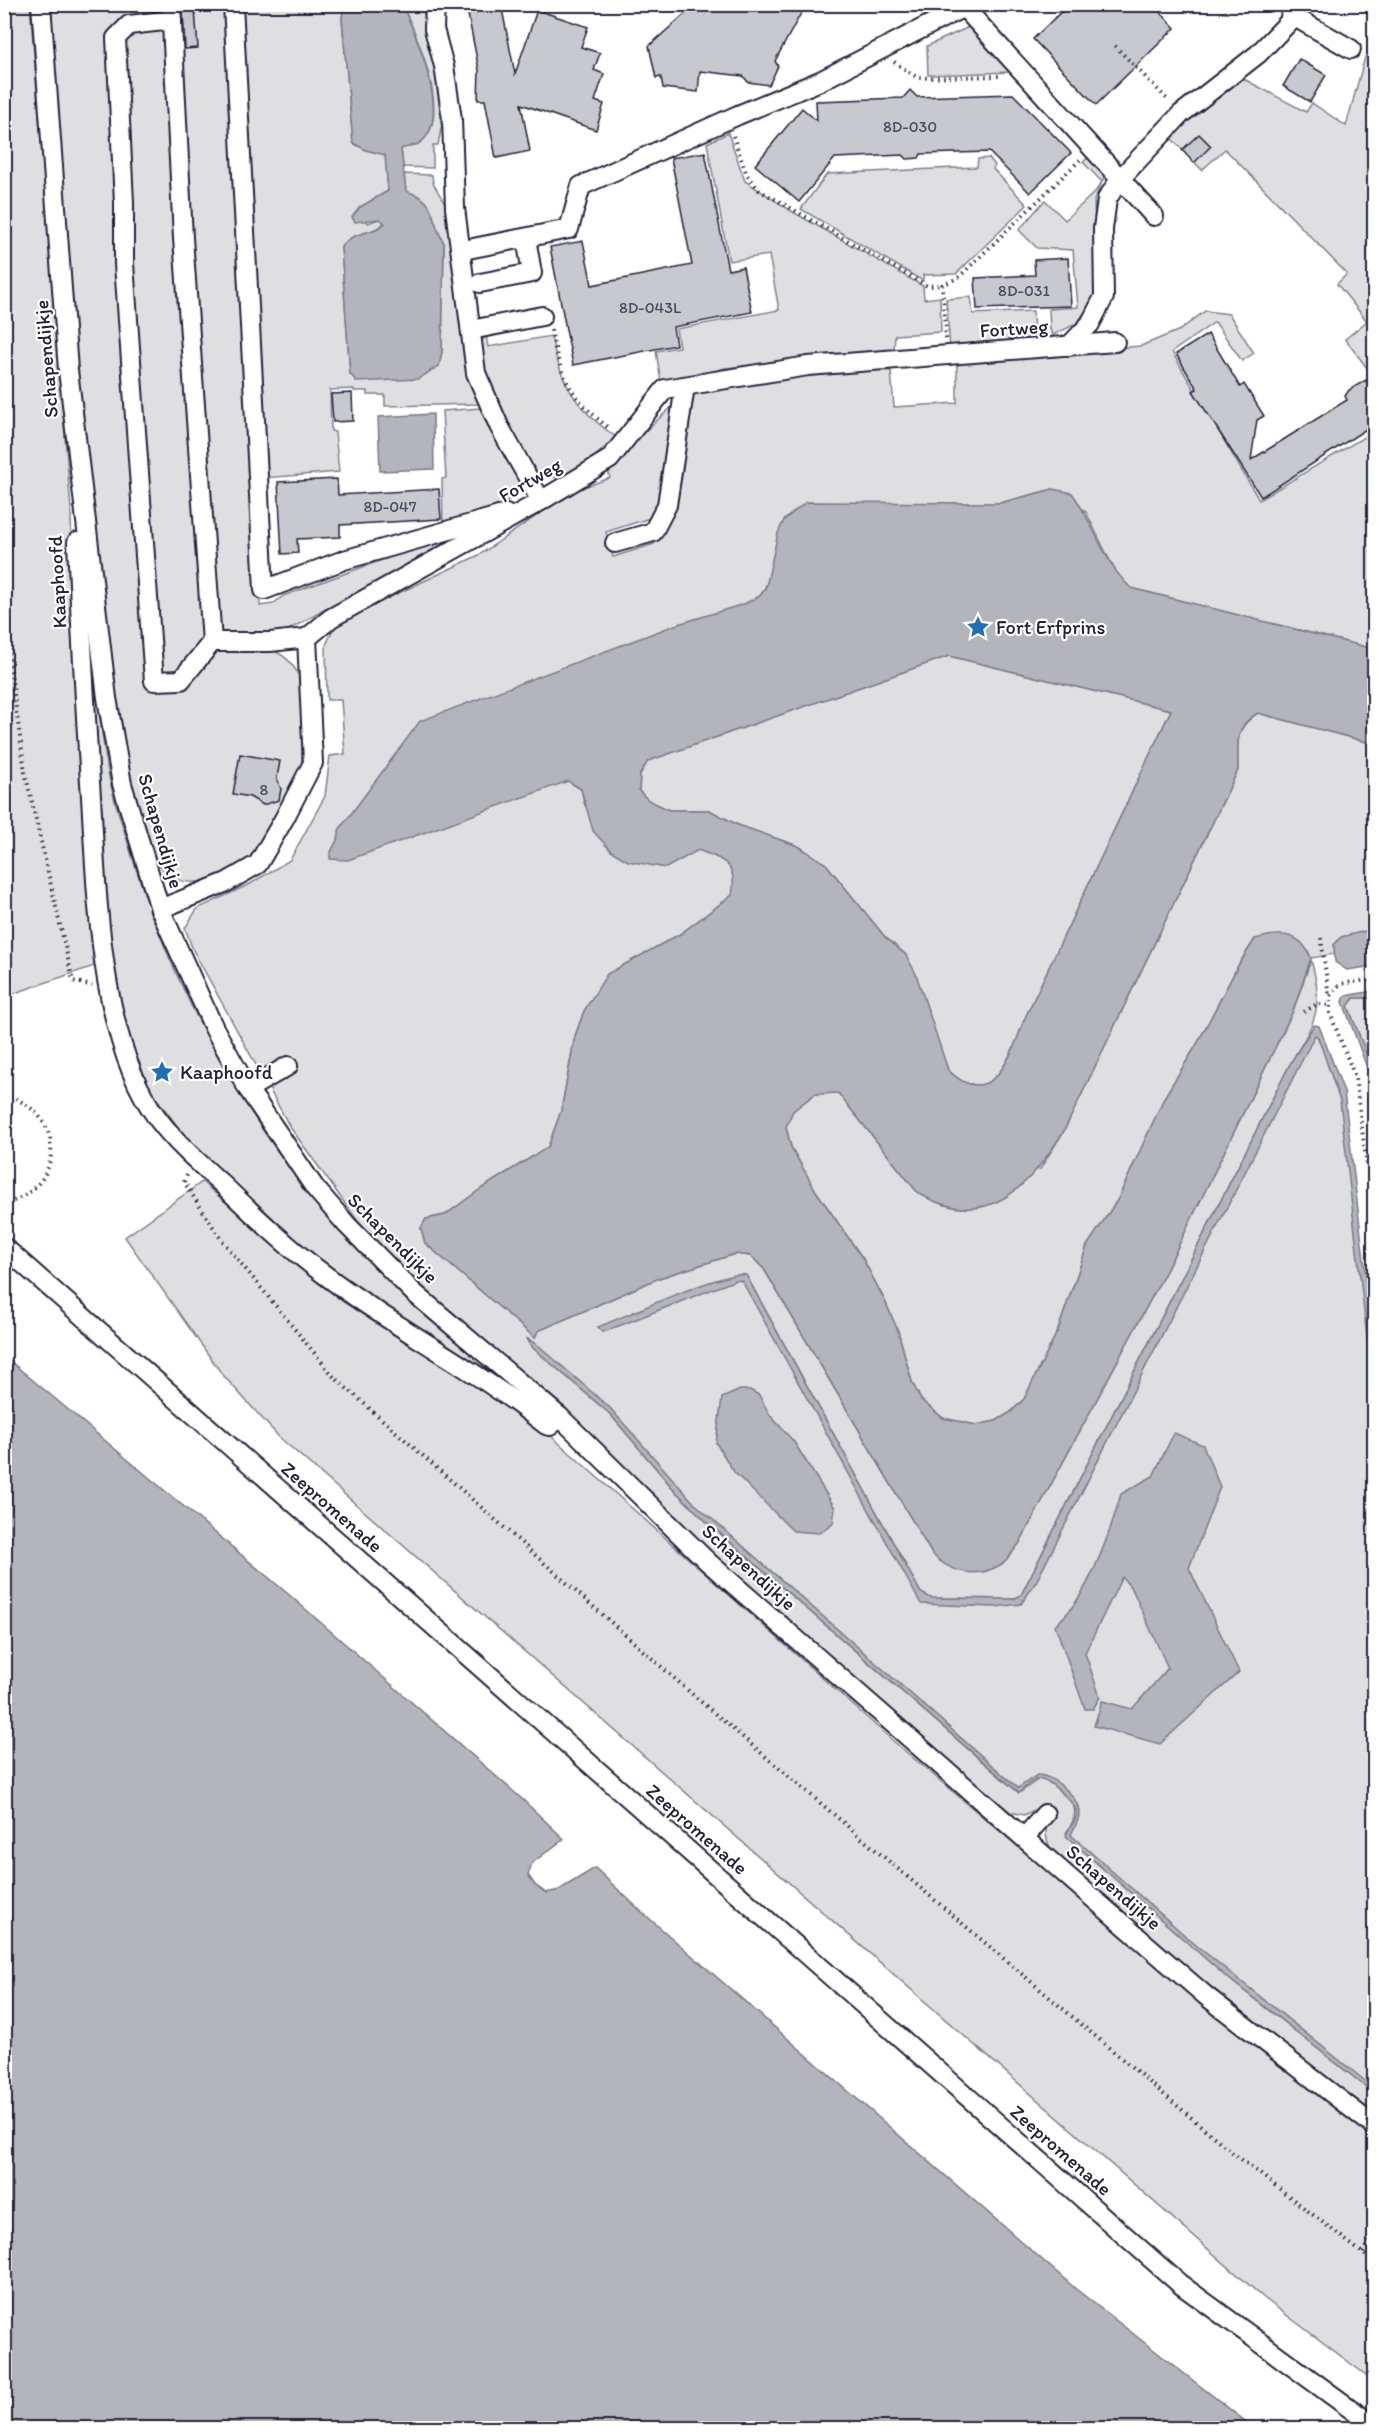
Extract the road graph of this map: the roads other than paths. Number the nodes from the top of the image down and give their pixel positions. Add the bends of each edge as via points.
1 (41, 4) edge
2 (233, 4) edge
3 (435, 4) edge
4 (963, 6) edge
5 (1292, 10) edge
6 (171, 12) edge
7 (1351, 49) dead end
8 (1120, 179) junction
9 (1155, 216) dead end
10 (526, 238) junction
11 (463, 250) junction
12 (480, 282) dead end
13 (542, 316) road end
14 (471, 330) junction
15 (1114, 342) dead end
16 (1069, 346) junction
17 (684, 386) junction
18 (78, 455) junction
19 (541, 501) junction
20 (522, 512) junction
21 (615, 543) dead end
22 (307, 638) junction
23 (212, 642) junction
24 (160, 909) junction
25 (288, 1066) dead end
26 (248, 1089) junction
27 (4, 1246) edge
28 (560, 1417) junction
29 (1045, 1814) dead end
30 (1024, 1838) junction
31 (1374, 2126) edge
32 (1374, 2426) edge

1 - 18 street, Schapendijkje via 68,370
2 - 20 street via 264,590 344,560 491,517
3 - 11 street via 434,29 452,119 456,208
4 - 8 street
4 - 10 street via 820,81 581,186 570,229
5 - 7 street
5 - 8 street via 1289,22 1258,54 1181,114
6 - 23 street
6 - 23 street via 129,25 116,38 124,264 154,681 181,680
8 - 9 street
8 - 16 street via 1107,199 1102,229 1104,297 1090,324
10 - 11 street
10 - 12 street via 532,273
11 - 14 street
13 - 14 street
14 - 19 street via 476,373 486,399
15 - 16 street, Fortweg
16 - 17 street, Fortweg via 808,366
17 - 19 street, Fortweg via 665,389 610,459
17 - 21 street via 667,505 653,532
18 - 24 street, Schapendijkje via 106,698 122,784
18 - 28 street, Kaaphoofd via 74,471 96,879 110,991 123,1054 157,1118 268,1228 323,1274 546,1425
19 - 20 street, Fortweg
20 - 22 street, Fortweg via 331,618
22 - 23 street
22 - 24 street via 313,763 284,819 258,864 227,882
24 - 26 street, Schapendijkje via 204,1007
25 - 26 street
26 - 28 street, Schapendijkje via 285,1148 347,1226 413,1293
27 - 32 street, Zeepromenade via 1180,2284
28 - 30 street, Schapendijkje via 708,1562
29 - 30 street
30 - 31 street, Schapendijkje via 1206,1996

